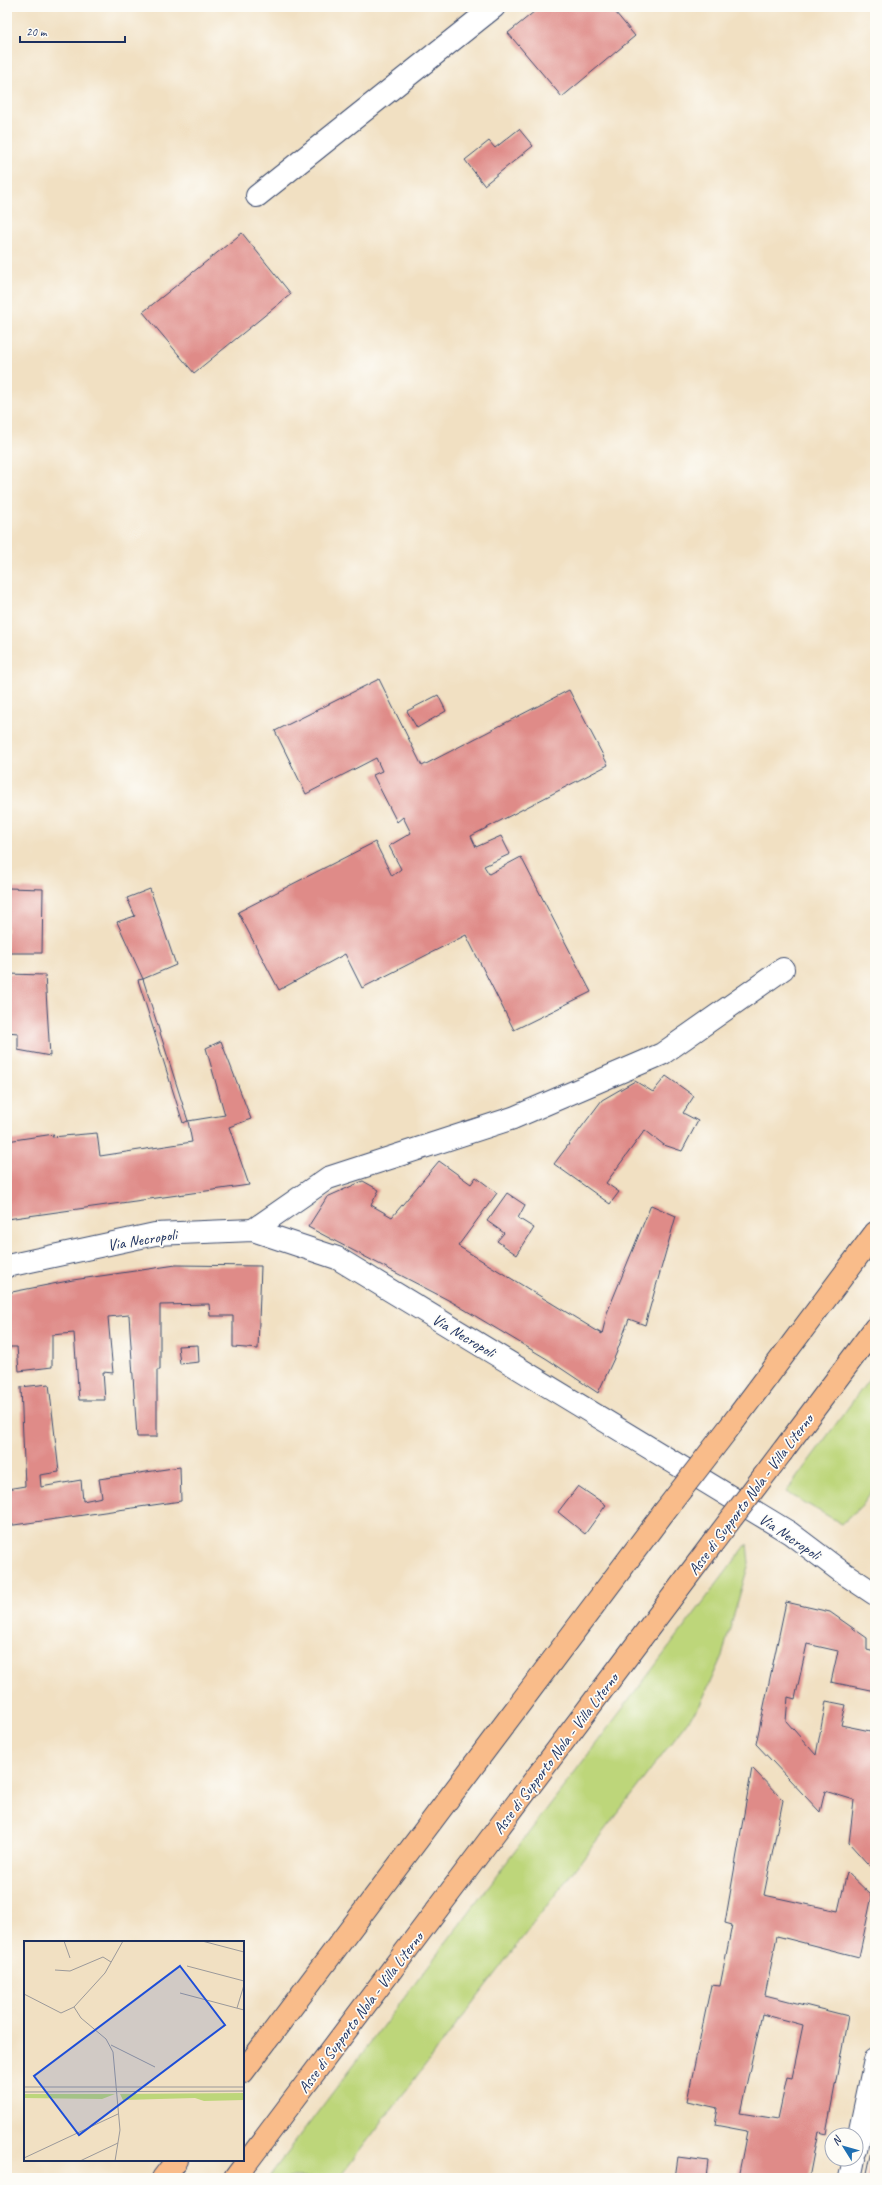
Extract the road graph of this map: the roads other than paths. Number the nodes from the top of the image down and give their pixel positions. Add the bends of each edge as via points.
1 (494, 7) edge
2 (257, 196) dead end
3 (783, 969) dead end
4 (253, 1230) junction
5 (875, 1233) edge
6 (7, 1266) edge
7 (875, 1328) edge
8 (875, 1594) edge
9 (875, 2060) edge
10 (244, 2071) edge
11 (861, 2127) edge
12 (176, 2161) edge
13 (852, 2167) edge
14 (163, 2178) edge
15 (235, 2178) edge
16 (850, 2178) edge

1 - 2 street
3 - 4 street via 662,1054 513,1118 328,1178
4 - 6 street, Via Necropoli via 155,1234
4 - 8 street, Via Necropoli via 336,1258 790,1533
5 - 10 highway, bridge
7 - 15 highway, Asse di Supporto Nola - Villa Literno, bridge
9 - 11 street
12 - 14 highway
13 - 16 street

